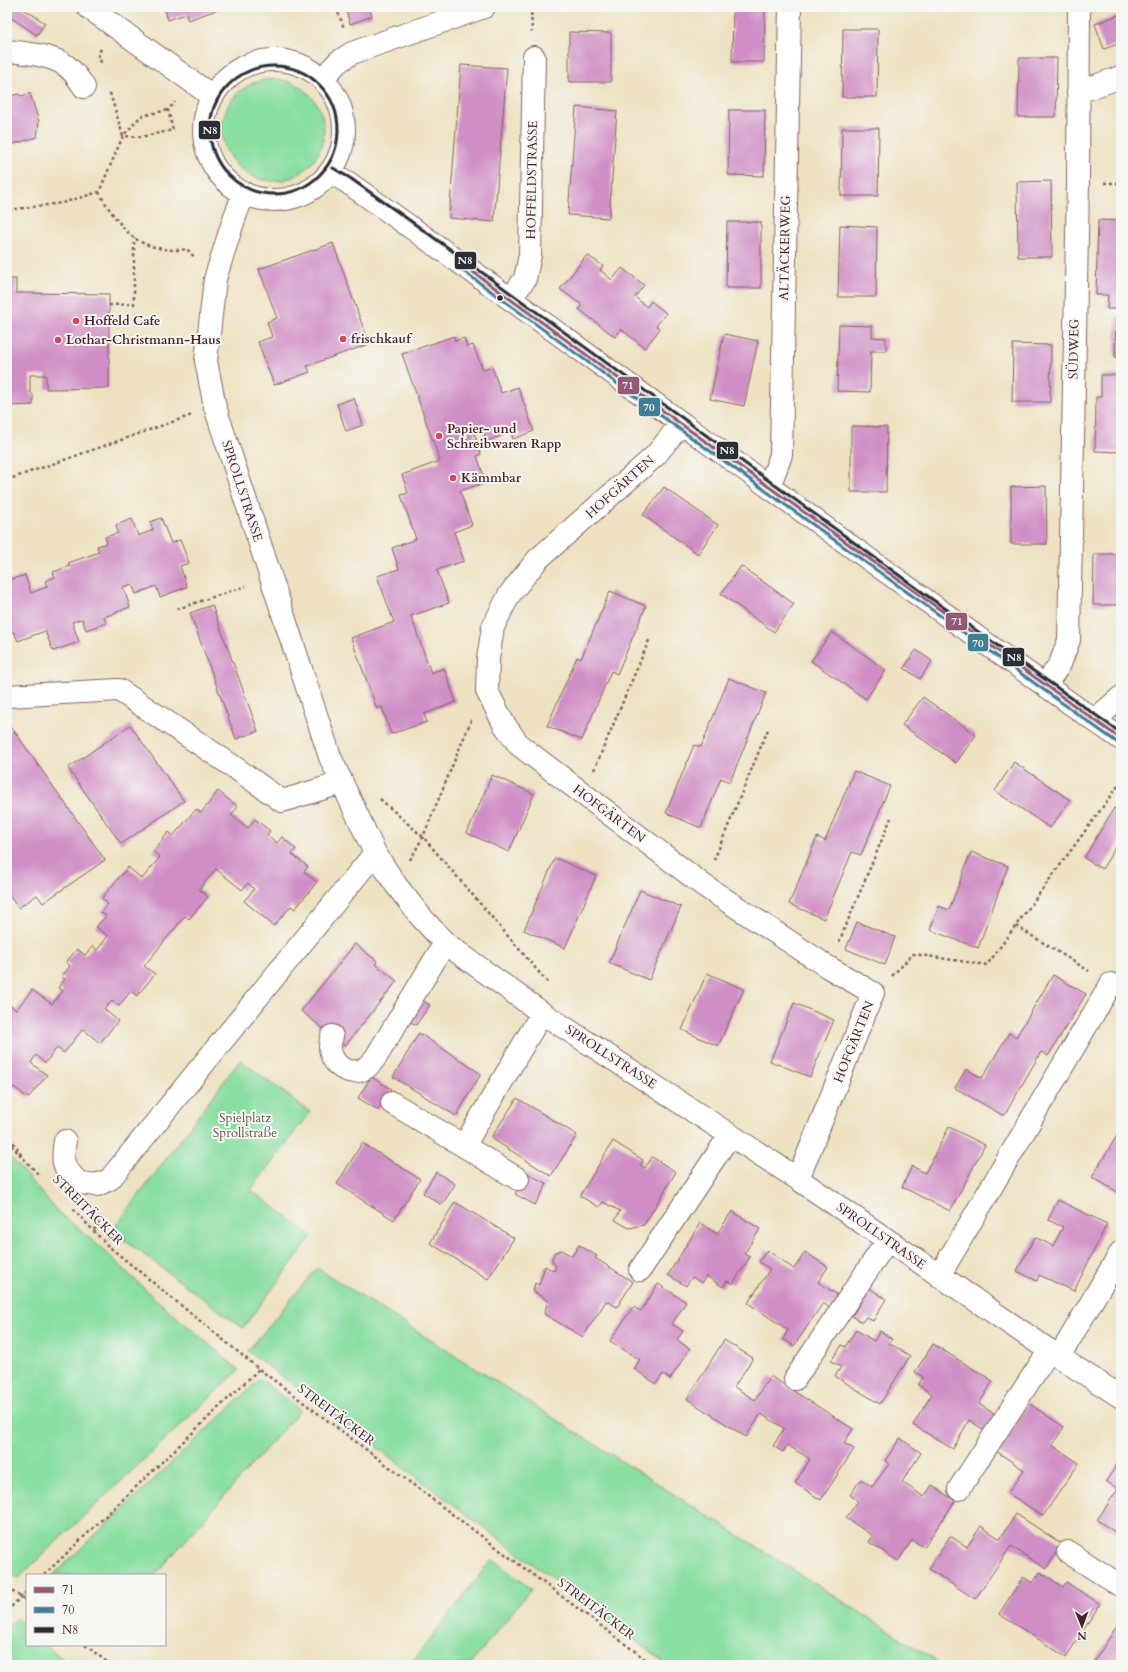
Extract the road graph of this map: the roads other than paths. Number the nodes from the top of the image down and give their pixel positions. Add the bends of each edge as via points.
1 (88, 7) edge
2 (484, 7) edge
3 (790, 7) edge
4 (1079, 7) edge
5 (7, 51) edge
6 (534, 57) dead end
7 (1121, 77) edge
8 (322, 79) junction
9 (84, 87) dead end
10 (1078, 92) junction
11 (212, 96) junction
12 (330, 172) junction
13 (244, 193) junction
14 (511, 298) junction
15 (681, 424) junction
16 (769, 487) junction
17 (1045, 685) junction
18 (7, 696) edge
19 (1121, 697) edge
20 (1094, 720) junction
21 (1121, 739) edge
22 (341, 783) junction
23 (375, 853) junction
24 (445, 943) junction
25 (1110, 984) road end
26 (542, 1013) junction
27 (332, 1036) dead end
28 (392, 1103) dead end
29 (730, 1135) junction
30 (66, 1141) dead end
31 (464, 1146) junction
32 (518, 1179) dead end
33 (798, 1179) junction
34 (887, 1241) junction
35 (1121, 1252) edge
36 (640, 1270) dead end
37 (939, 1276) junction
38 (1054, 1354) junction
39 (795, 1379) dead end
40 (1121, 1397) edge
41 (959, 1489) dead end
42 (1068, 1552) dead end
43 (1121, 1586) edge

1 - 11 street
2 - 8 street via 352,53 338,62
3 - 16 street, ALTÄCKERWEG via 781,454
4 - 10 street, SÜDWEG
5 - 9 street via 34,54 61,62 74,73
6 - 14 street, HOFFELDSTRASSE via 530,255 525,279
7 - 10 street
8 - 11 street via 301,65 276,60 250,64 229,76
8 - 12 street via 337,100 344,124 342,149
10 - 17 street, SÜDWEG via 1069,640 1060,664
11 - 13 street via 205,117 204,140 211,162 225,180
12 - 13 street via 312,189 290,198 267,200
12 - 14 street
13 - 22 street, SPROLLSTRASSE via 215,279 206,361 215,407
14 - 15 street
15 - 16 street
15 - 33 street, HOFGÄRTEN via 655,456 538,559 510,595 493,627 487,691 504,724 519,745 703,885 873,994
16 - 17 street
17 - 20 street
18 - 22 street via 119,690 282,802
19 - 20 street
20 - 21 street
22 - 23 street, SPROLLSTRASSE
23 - 24 street, SPROLLSTRASSE via 404,896
23 - 30 street via 110,1179 97,1185 79,1183 65,1169 63,1157
24 - 26 street, SPROLLSTRASSE
24 - 27 street via 369,1066 361,1070 340,1067 329,1051
25 - 37 street, SPROLLSTRASSE
26 - 29 street, SPROLLSTRASSE
26 - 31 street
28 - 31 street
29 - 33 street, SPROLLSTRASSE
29 - 36 street
31 - 32 street
33 - 34 street, SPROLLSTRASSE
34 - 37 street, SPROLLSTRASSE
34 - 39 street
35 - 38 street
37 - 38 street, SPROLLSTRASSE
38 - 40 street, SPROLLSTRASSE
38 - 41 street
42 - 43 street

